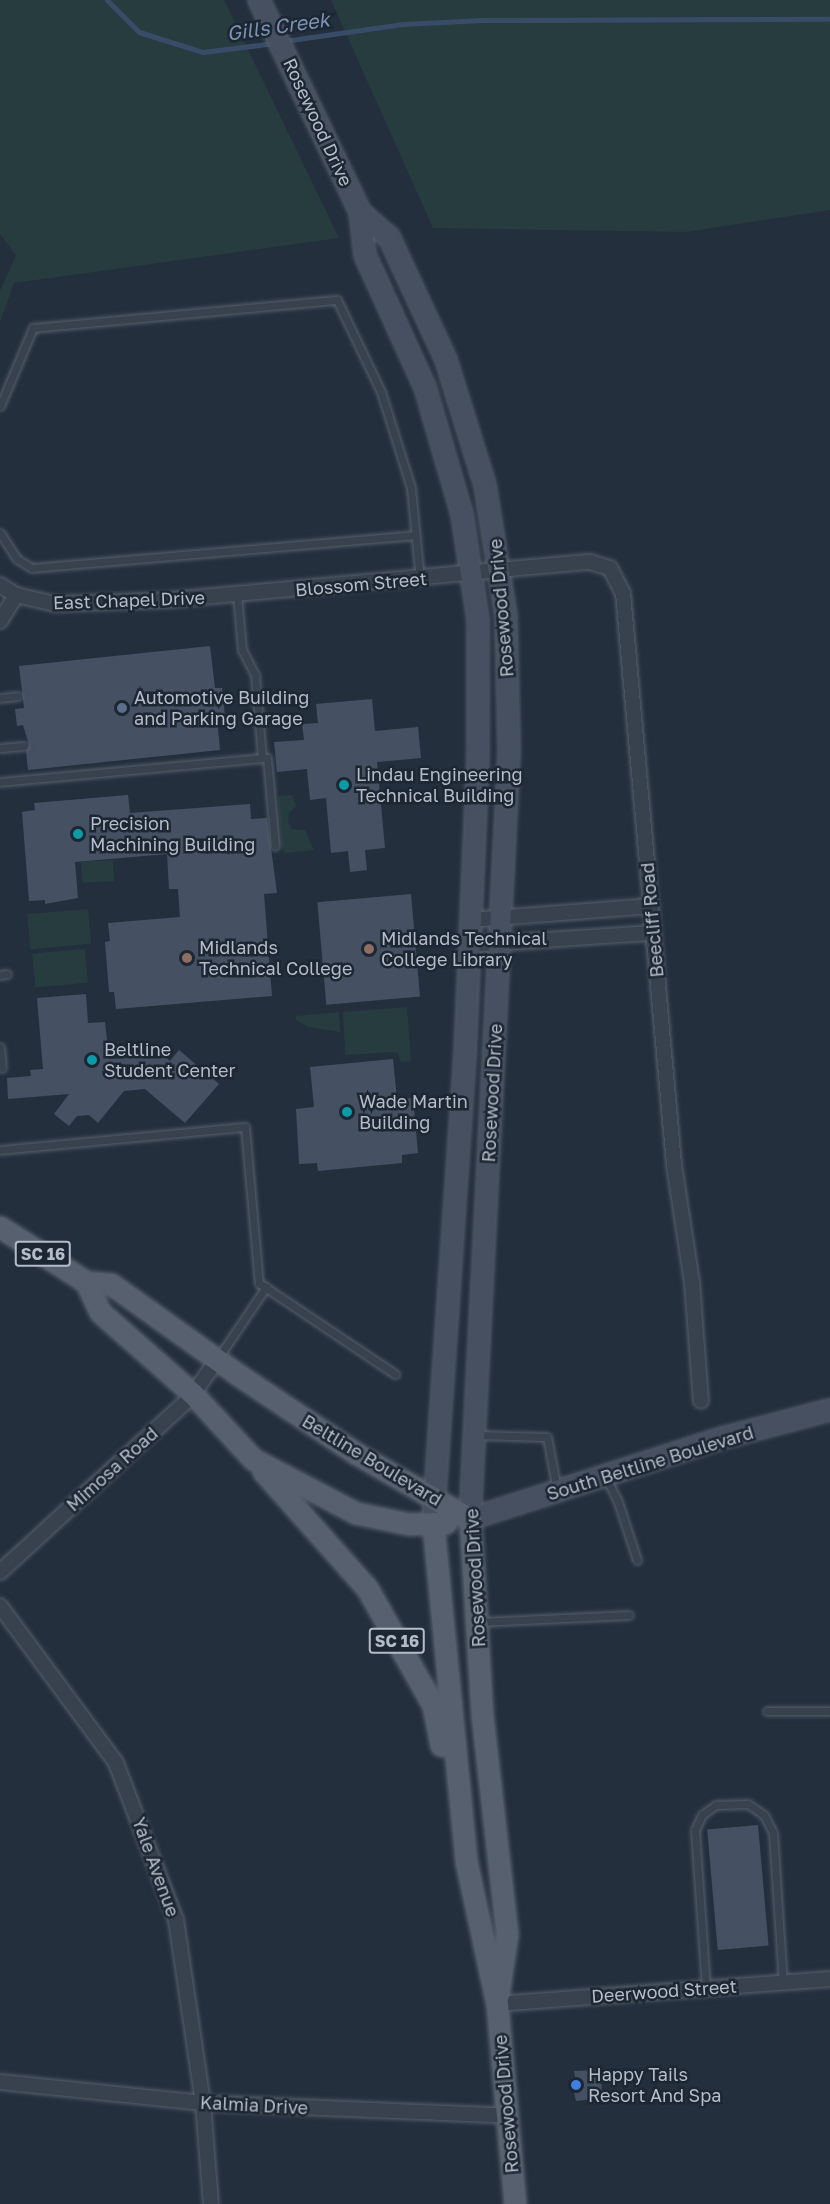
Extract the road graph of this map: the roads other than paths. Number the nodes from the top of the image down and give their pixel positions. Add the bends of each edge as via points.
1 (259, 0) edge
2 (360, 213) junction
3 (0, 406) edge
4 (0, 533) edge
5 (416, 535) junction
6 (486, 573) junction
7 (420, 579) junction
8 (0, 585) edge
9 (237, 594) junction
10 (16, 595) junction
11 (0, 621) edge
12 (18, 696) dead end
13 (0, 698) edge
14 (24, 746) dead end
15 (0, 748) edge
16 (262, 758) junction
17 (0, 782) edge
18 (275, 846) dead end
19 (651, 906) junction
20 (501, 918) junction
21 (470, 920) junction
22 (654, 933) junction
23 (500, 944) junction
24 (470, 945) junction
25 (0, 1047) edge
26 (2, 1068) dead end
27 (0, 1150) edge
28 (0, 1227) edge
29 (86, 1282) junction
30 (266, 1287) junction
31 (217, 1360) junction
32 (396, 1374) dead end
33 (193, 1394) junction
34 (701, 1401) dead end
35 (830, 1410) edge
36 (475, 1435) junction
37 (253, 1459) junction
38 (605, 1476) junction
39 (557, 1491) junction
40 (433, 1497) junction
41 (470, 1520) junction
42 (433, 1524) junction
43 (637, 1560) dead end
44 (0, 1572) edge
45 (0, 1606) edge
46 (629, 1614) dead end
47 (476, 1622) junction
48 (767, 1711) dead end
49 (830, 1711) edge
50 (466, 1861) junction
51 (830, 1979) edge
52 (783, 1982) junction
53 (706, 1988) junction
54 (497, 2004) junction
55 (0, 2082) edge
56 (203, 2103) junction
57 (508, 2116) junction
58 (211, 2204) edge
59 (515, 2204) edge

1 - 2 main road, Rosewood Drive
2 - 6 main road, Rosewood Drive via 365,255 412,356 440,432 462,513
2 - 6 main road, Rosewood Drive via 389,237 446,360 485,484
3 - 5 lane via 33,328 337,300 381,392 411,488
4 - 5 lane via 17,559 32,568
5 - 7 lane
6 - 7 street, Blossom Street
6 - 19 street, Beecliff Road via 590,562 610,568 618,579 623,593
6 - 20 main road, Rosewood Drive via 509,753
6 - 21 main road, Rosewood Drive via 478,620 480,689
7 - 9 street, Blossom Street
8 - 10 street
9 - 10 street, East Chapel Drive via 54,604
9 - 16 lane via 242,650 255,675
10 - 11 street
12 - 13 lane
14 - 15 lane
16 - 17 lane
16 - 18 lane via 267,758
19 - 20 street
19 - 22 street, Beecliff Road
20 - 21 street
20 - 23 main road, Rosewood Drive
21 - 24 main road, Rosewood Drive
22 - 23 street
22 - 34 street, Beecliff Road via 674,1164 692,1282
23 - 24 street
23 - 36 main road, Rosewood Drive
24 - 40 main road, Rosewood Drive
25 - 26 lane
27 - 30 lane via 245,1127 259,1283
28 - 29 main road, Beltline Boulevard / SC 16
29 - 31 main road, Beltline Boulevard / SC 16 via 111,1284
29 - 33 main road, Beltline Boulevard / SC 16 via 100,1312
30 - 31 lane
30 - 32 lane
31 - 33 street, Mimosa Road
31 - 40 main road, Beltline Boulevard / SC 16 via 357,1454
33 - 37 main road, Beltline Boulevard / SC 16
33 - 44 street, Mimosa Road
35 - 38 main road, South Beltline Boulevard
36 - 39 lane via 548,1437
36 - 41 main road, Rosewood Drive
37 - 42 main road, Beltline Boulevard via 356,1513 409,1524
37 - 50 main road, SC 16 via 367,1588 433,1705
38 - 39 main road, South Beltline Boulevard
38 - 43 lane
39 - 41 main road, South Beltline Boulevard
40 - 41 main road, Beltline Boulevard / SC 16
40 - 42 main road, Rosewood Drive
41 - 42 main road, Beltline Boulevard
41 - 47 main road, Rosewood Drive / SC 16
42 - 50 main road, Rosewood Drive
45 - 56 street, Yale Avenue via 116,1763 176,1920
46 - 47 lane
47 - 54 main road, Rosewood Drive / SC 16 via 482,1714 507,1934
48 - 49 lane
50 - 54 main road, Rosewood Drive / SC 16
51 - 52 street, Deerwood Street
52 - 53 street, Deerwood Street
52 - 53 lane via 773,1833 764,1815 748,1804 716,1805 702,1815 695,1830
53 - 54 street, Deerwood Street
54 - 57 main road, Rosewood Drive / SC 16
55 - 56 street, Kalmia Drive
56 - 57 street, Kalmia Drive
56 - 58 street, Yale Avenue
57 - 59 main road, Rosewood Drive / SC 16

